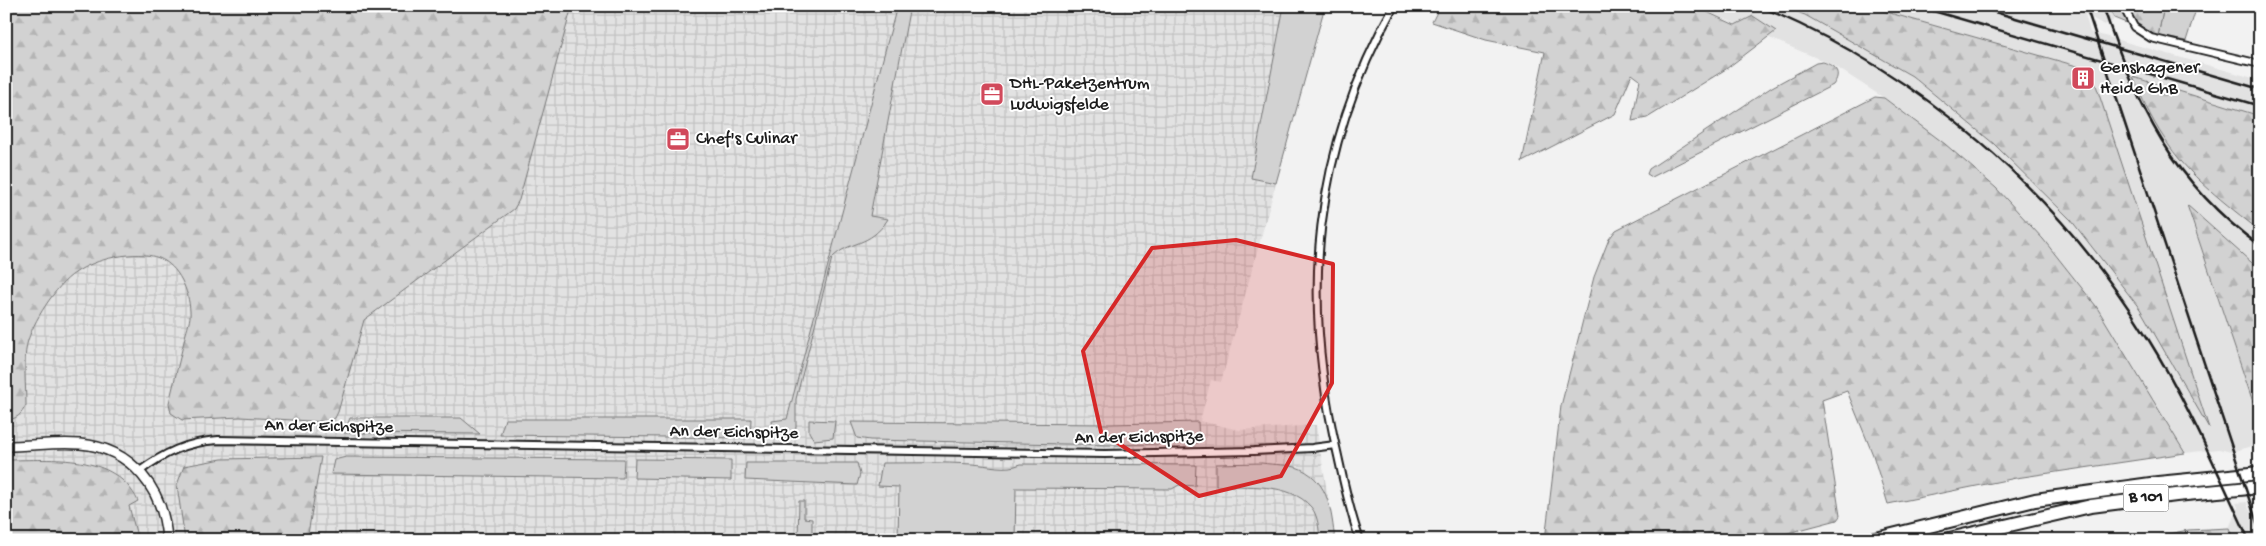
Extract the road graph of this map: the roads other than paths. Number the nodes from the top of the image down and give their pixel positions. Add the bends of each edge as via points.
1 (1394, 6) edge
2 (2123, 6) edge
3 (2260, 64) edge
4 (1335, 445) junction
5 (6, 446) edge
6 (140, 471) junction
7 (2260, 474) edge
8 (2260, 487) edge
9 (1354, 522) junction
10 (167, 540) edge
11 (1355, 540) edge
12 (1360, 540) edge
13 (1872, 540) edge
14 (1945, 540) edge

1 - 4 street via 1372,48 1351,102 1335,153 1322,219 1317,284 1318,341 1324,395
2 - 3 street via 2128,20 2138,31 2160,40
4 - 6 street, An der Eichspitze via 1105,454 218,440 175,449
4 - 9 street
5 - 6 main road via 92,446 120,456
6 - 10 main road via 160,504
7 - 13 highway, B 101 via 2158,483 2035,500
8 - 14 highway, B 101 via 2091,506
9 - 11 street
9 - 12 street

